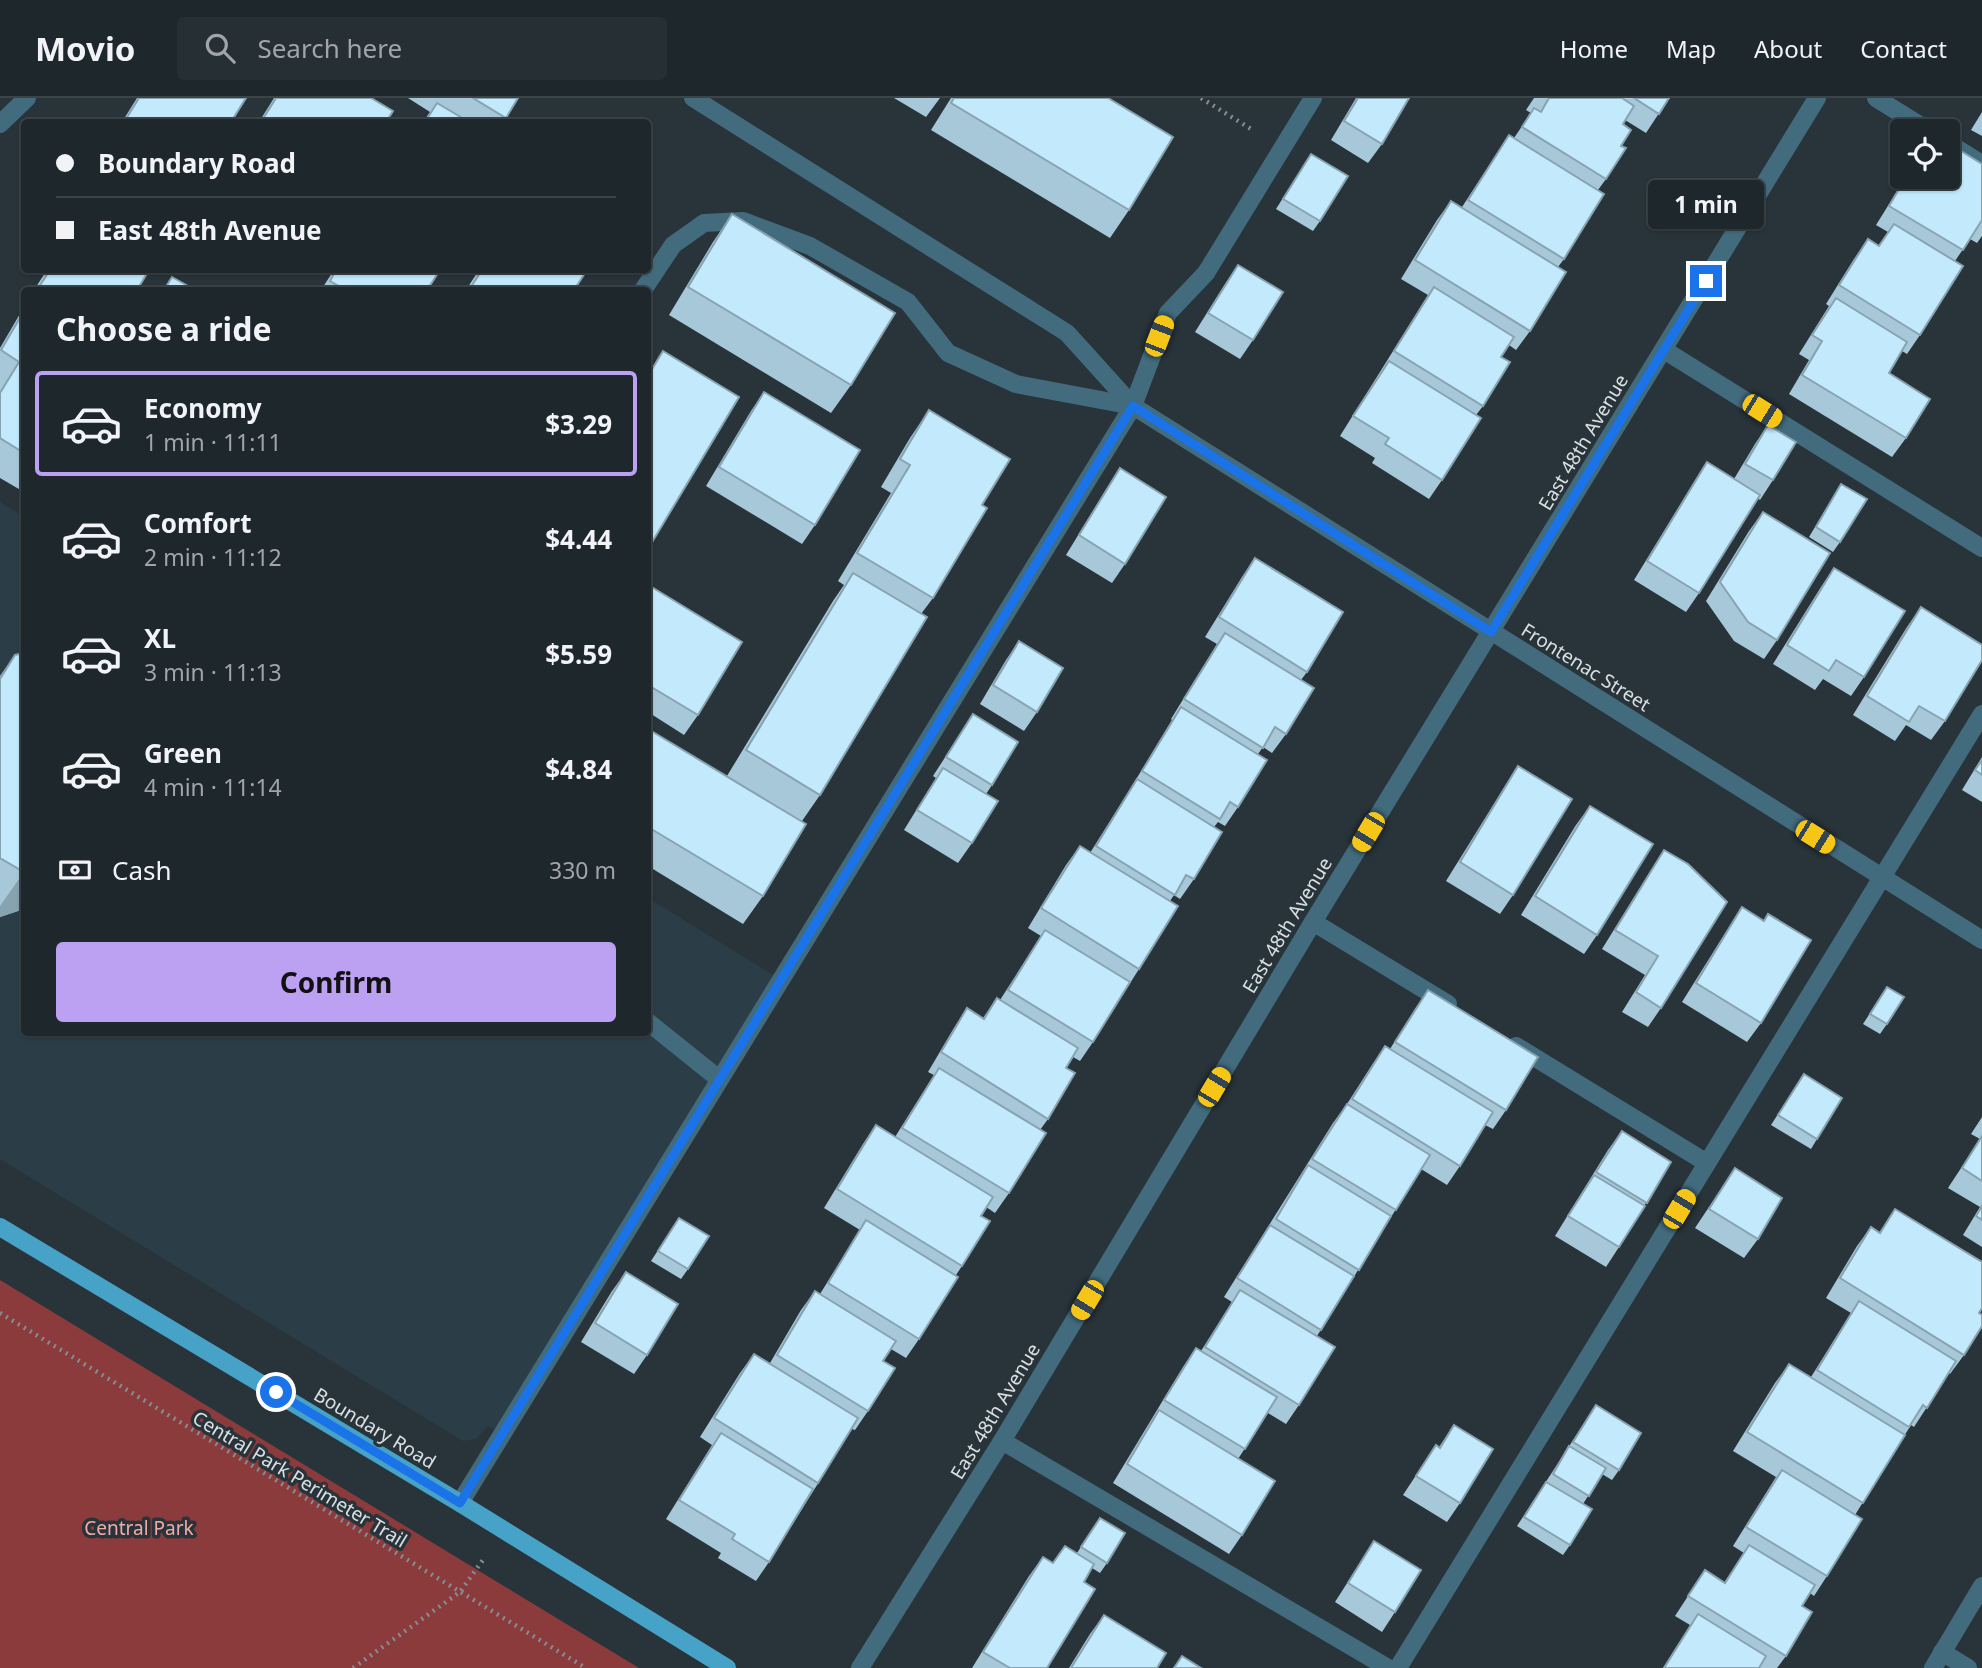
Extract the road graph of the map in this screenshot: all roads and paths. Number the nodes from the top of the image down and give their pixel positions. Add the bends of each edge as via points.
1 (27, 98) edge
2 (693, 98) edge
3 (1201, 98) edge
4 (1313, 98) edge
5 (1817, 98) edge
6 (1876, 98) edge
7 (1910, 119) edge
8 (0, 124) edge
9 (1251, 129) dead end
10 (1960, 150) edge
11 (1982, 164) edge
12 (645, 287) edge
13 (1664, 350) junction
14 (1133, 406) junction
15 (1982, 548) edge
16 (1491, 632) junction
17 (1982, 714) edge
18 (1882, 879) junction
19 (1313, 922) junction
20 (1982, 940) edge
21 (1463, 1013) edge
22 (651, 1024) edge
23 (1498, 1035) edge
24 (719, 1079) junction
25 (1707, 1163) junction
26 (0, 1227) edge
27 (0, 1313) edge
28 (1002, 1441) junction
29 (460, 1503) junction
30 (504, 1531) junction
31 (1982, 1586) edge
32 (460, 1592) junction
33 (1937, 1660) edge
34 (353, 1668) edge
35 (586, 1668) edge
36 (727, 1668) edge
37 (860, 1668) edge
38 (1388, 1668) edge
39 (1398, 1668) edge
40 (1968, 1668) edge

1 - 8 street
2 - 14 street via 1067,333
3 - 9 path
4 - 14 street via 1206,273 1168,313
5 - 13 street, East 48th Avenue
6 - 7 street
10 - 11 street
12 - 14 street via 673,245 704,223 743,222 810,246 908,302 948,353 1016,384
13 - 15 street
13 - 16 street, East 48th Avenue
14 - 16 street, Frontenac Street
14 - 24 street
16 - 18 street, Frontenac Street
16 - 19 street, East 48th Avenue
17 - 18 street
18 - 20 street, Frontenac Street
18 - 25 street
19 - 21 street
19 - 28 street, East 48th Avenue
22 - 24 street
23 - 25 street
24 - 29 street
25 - 39 street
26 - 29 main road, Boundary Road
27 - 32 path, Central Park Perimeter Trail
28 - 37 street, East 48th Avenue
28 - 38 street
29 - 30 main road, Boundary Road
30 - 32 path
30 - 36 main road, Boundary Road
31 - 33 street
32 - 34 path
32 - 35 path, Central Park Perimeter Trail
33 - 40 street

